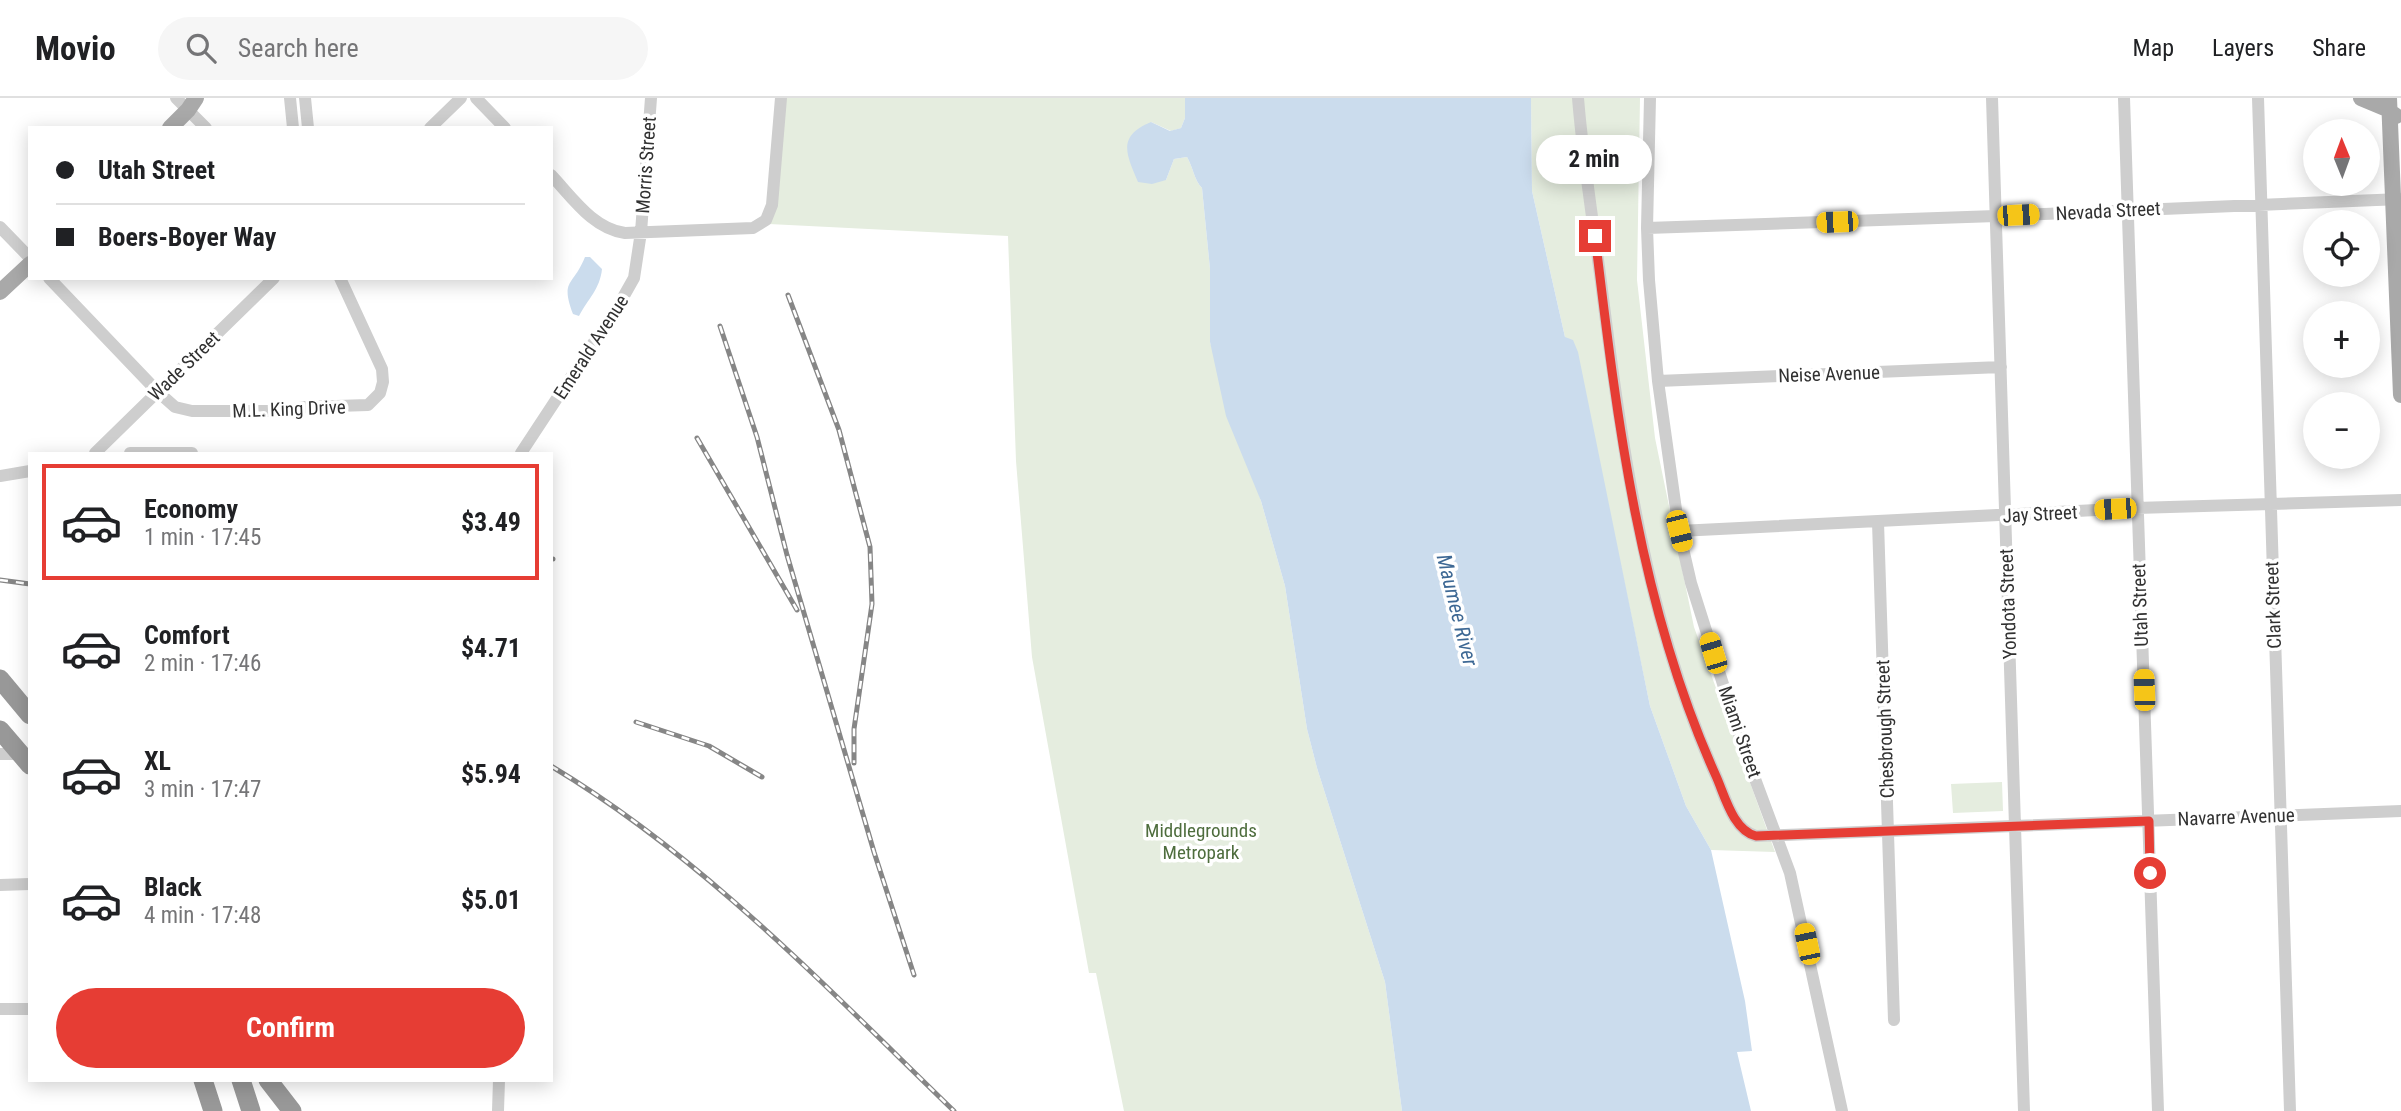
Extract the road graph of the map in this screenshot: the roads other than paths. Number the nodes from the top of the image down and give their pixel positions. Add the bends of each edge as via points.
1 (176, 98) edge
2 (208, 98) edge
3 (290, 98) edge
4 (305, 98) edge
5 (461, 98) edge
6 (476, 98) edge
7 (651, 98) edge
8 (781, 98) edge
9 (1578, 98) edge
10 (1650, 98) edge
11 (1992, 98) edge
12 (2124, 98) edge
13 (2258, 98) edge
14 (2361, 98) edge
15 (192, 104) edge
16 (2389, 107) edge
17 (172, 126) edge
18 (205, 126) edge
19 (293, 126) edge
20 (308, 126) edge
21 (432, 126) edge
22 (503, 126) edge
23 (553, 177) edge
24 (2397, 199) edge
25 (2261, 204) junction
26 (2127, 210) junction
27 (1996, 216) junction
28 (0, 228) edge
29 (1647, 228) junction
30 (641, 232) junction
31 (28, 256) edge
32 (28, 266) edge
33 (51, 280) edge
34 (272, 280) edge
35 (341, 280) edge
36 (0, 292) edge
37 (2399, 292) edge
38 (2001, 367) junction
39 (1658, 381) junction
40 (158, 391) junction
41 (2401, 395) edge
42 (96, 452) edge
43 (522, 452) edge
44 (28, 471) edge
45 (0, 476) edge
46 (2401, 500) edge
47 (2270, 505) junction
48 (2136, 508) junction
49 (2005, 516) junction
50 (1878, 522) junction
51 (1679, 531) junction
52 (0, 679) edge
53 (28, 713) edge
54 (0, 730) edge
55 (0, 754) edge
56 (28, 754) edge
57 (28, 763) edge
58 (2401, 811) edge
59 (2280, 816) junction
60 (2149, 821) junction
61 (2015, 826) junction
62 (1888, 831) junction
63 (1777, 835) junction
64 (28, 884) edge
65 (0, 885) edge
66 (0, 1009) edge
67 (28, 1009) edge
68 (1894, 1020) dead end
69 (202, 1082) edge
70 (203, 1082) edge
71 (242, 1082) edge
72 (270, 1082) edge
73 (499, 1082) edge
74 (207, 1111) edge
75 (213, 1111) edge
76 (251, 1111) edge
77 (292, 1111) edge
78 (498, 1111) edge
79 (1842, 1111) edge
80 (2024, 1111) edge
81 (2158, 1111) edge
82 (2290, 1111) edge

1 - 15 street
2 - 15 main road
3 - 19 street
4 - 20 street
5 - 21 street
6 - 22 street
7 - 30 street, Morris Street
8 - 30 street via 772,205 766,220 745,229
9 - 63 street, Navarre Avenue via 1623,444 1656,604 1683,692 1737,822 1748,834
10 - 29 street, Miami Street
11 - 27 street, Yondota Street
12 - 26 street, Utah Street
13 - 25 street, Clark Street
14 - 16 main road
15 - 17 main road
15 - 18 street
16 - 24 main road
23 - 30 street via 598,223 611,231
24 - 25 street, Nevada Street
24 - 37 main road
25 - 26 street, Nevada Street
25 - 47 street, Clark Street
26 - 27 street, Nevada Street
26 - 48 street, Utah Street
27 - 29 street, Nevada Street
27 - 38 street, Yondota Street
28 - 31 street
29 - 39 street, Miami Street
30 - 43 street, Emerald Avenue via 628,290
32 - 36 main road
33 - 40 street
34 - 40 street, Wade Street
35 - 40 street, M.L. King Drive via 382,369 382,387 373,401 361,407 192,411 175,407
37 - 41 main road
38 - 39 street, Neise Avenue
38 - 49 street, Yondota Street
39 - 51 street, Miami Street
40 - 42 street, Wade Street
44 - 45 street
46 - 47 street, Jay Street
47 - 48 street, Jay Street
47 - 59 street, Clark Street
48 - 49 street, Jay Street
48 - 60 street, Utah Street
49 - 50 street, Jay Street
49 - 61 street, Yondota Street
50 - 51 street, Jay Street
50 - 62 street, Chesbrough Street
51 - 63 street, Miami Street via 1734,719
52 - 53 highway
54 - 57 highway
55 - 56 street
58 - 59 street, Navarre Avenue
59 - 60 street, Navarre Avenue
59 - 82 street, Clark Street
60 - 61 street, Navarre Avenue
60 - 81 street, Utah Street
61 - 62 street, Navarre Avenue
61 - 80 street, Yondota Street
62 - 63 street, Navarre Avenue
62 - 68 street, Chesbrough Street
63 - 79 street, Miami Street via 1797,902
64 - 65 street
66 - 67 street
69 - 74 highway
70 - 75 highway
71 - 76 highway
72 - 77 highway
73 - 78 street

